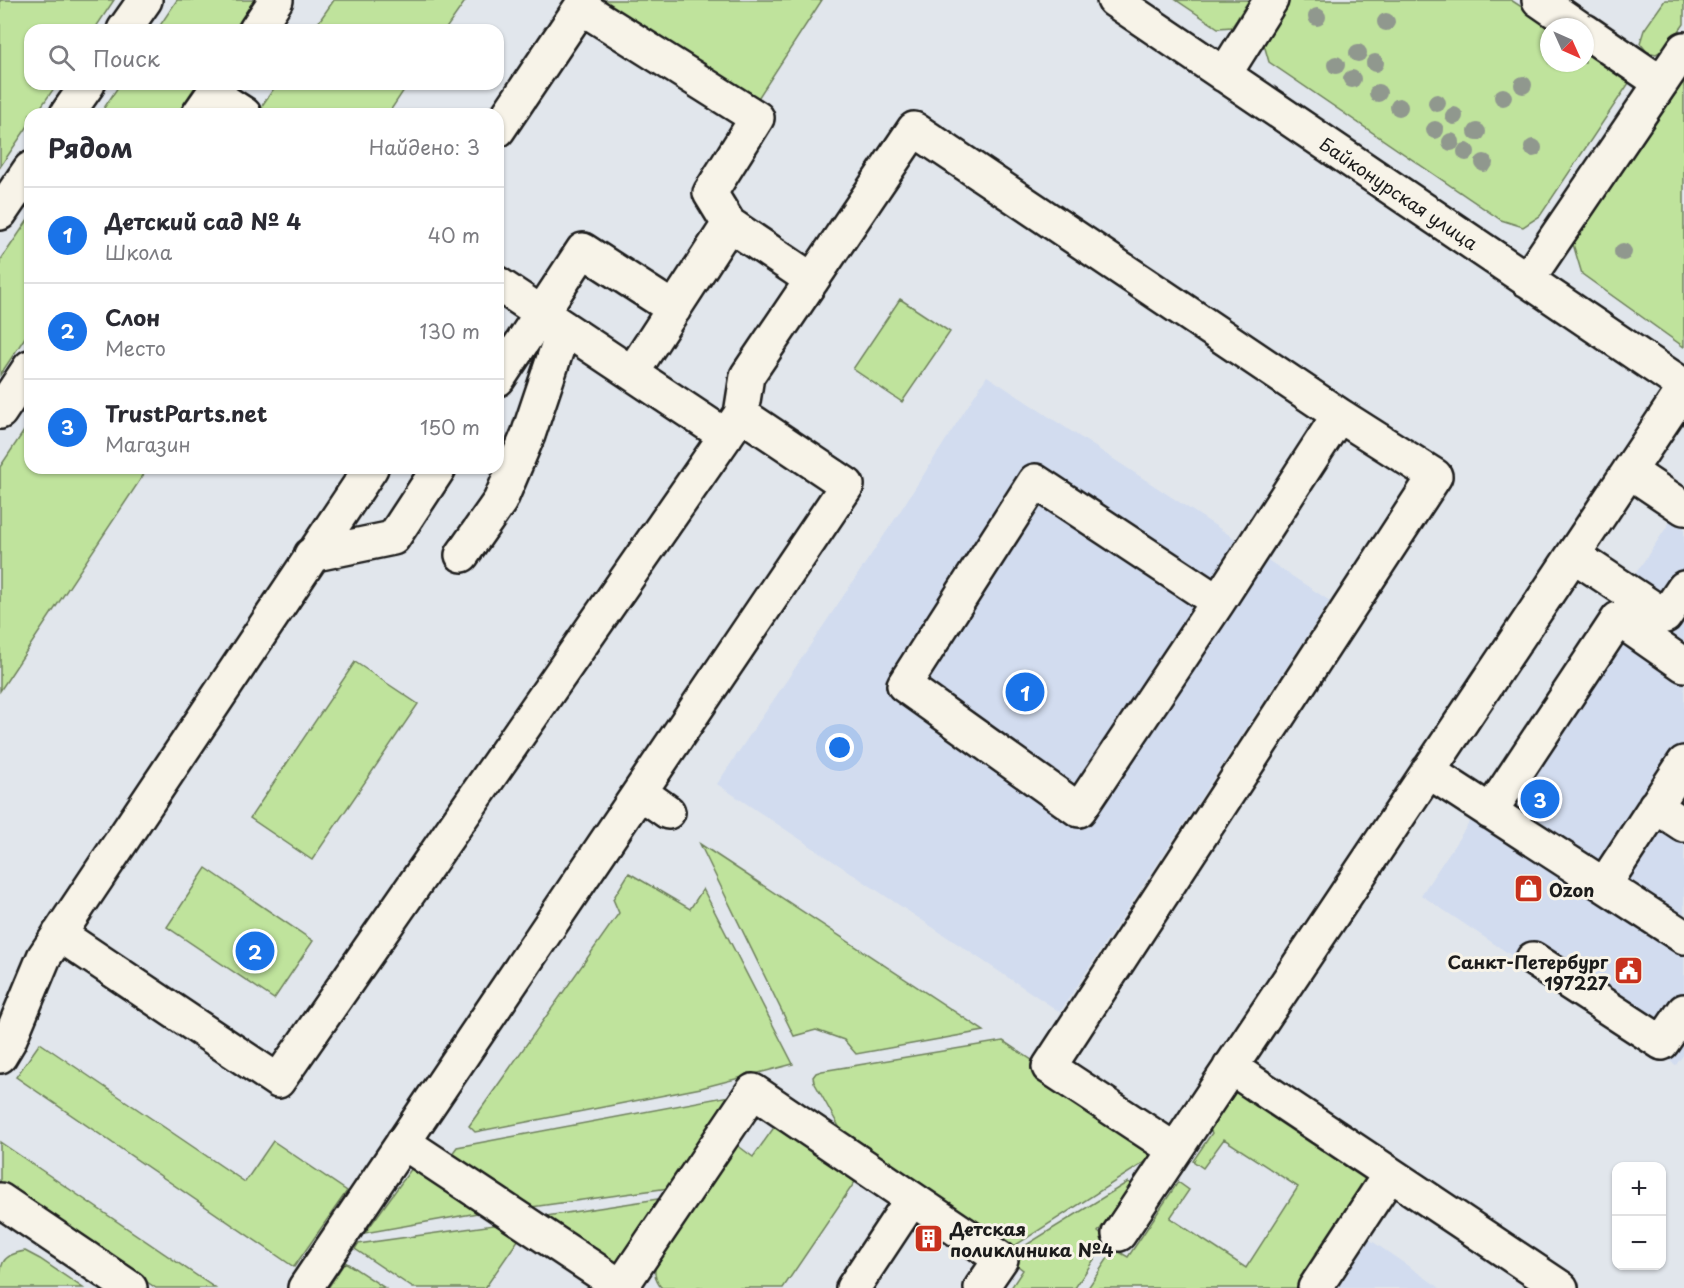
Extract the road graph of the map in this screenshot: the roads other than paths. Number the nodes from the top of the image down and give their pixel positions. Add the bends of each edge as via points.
1 (145, 0) edge
2 (276, 0) edge
3 (1114, 0) edge
4 (1271, 0) edge
5 (1539, 0) edge
6 (1565, 18) edge
7 (128, 24) edge
8 (260, 24) edge
9 (1594, 38) edge
10 (1684, 49) edge
11 (1224, 75) junction
12 (1661, 83) junction
13 (84, 90) edge
14 (211, 97) edge
15 (71, 108) edge
16 (232, 108) edge
17 (504, 121) edge
18 (24, 178) edge
19 (0, 213) edge
20 (729, 224) junction
21 (812, 280) junction
22 (1527, 280) junction
23 (504, 288) edge
24 (674, 309) junction
25 (553, 320) junction
26 (504, 373) edge
27 (632, 374) junction
28 (24, 376) edge
29 (1684, 387) edge
30 (0, 412) edge
31 (1339, 415) junction
32 (734, 425) junction
33 (1629, 471) junction
34 (366, 474) edge
35 (435, 474) edge
36 (1684, 508) edge
37 (311, 555) junction
38 (462, 555) dead end
39 (1573, 555) junction
40 (1684, 588) edge
41 (1218, 602) junction
42 (1684, 665) edge
43 (1684, 763) edge
44 (1428, 771) junction
45 (640, 792) junction
46 (1655, 806) junction
47 (668, 812) dead end
48 (1490, 812) junction
49 (1684, 825) edge
50 (1604, 885) junction
51 (59, 934) junction
52 (1684, 937) edge
53 (1533, 958) dead end
54 (1684, 1011) edge
55 (0, 1056) edge
56 (1230, 1067) junction
57 (403, 1142) junction
58 (1175, 1149) junction
59 (1390, 1174) junction
60 (912, 1199) junction
61 (1, 1204) edge
62 (1119, 1234) dead end
63 (130, 1288) edge
64 (305, 1288) edge
65 (622, 1288) edge
66 (853, 1288) edge
67 (981, 1288) edge
68 (1315, 1288) edge
69 (1561, 1288) edge

1 - 7 street
2 - 8 street
3 - 11 street, Байконурская улица
4 - 11 street
5 - 6 street
9 - 12 street
10 - 12 street
11 - 22 street, Байконурская улица
12 - 22 street
13 - 15 street
14 - 16 street
17 - 20 street via 581,7 757,118 710,193
18 - 19 street
20 - 21 street
20 - 24 street
21 - 31 street via 914,129
21 - 32 street via 747,376
22 - 29 street, Байконурская улица
23 - 25 street
24 - 25 street via 583,250
24 - 27 street
25 - 26 street
25 - 27 street
25 - 38 street via 528,435 500,501
27 - 32 street
28 - 30 street
29 - 33 street
31 - 41 street
31 - 58 street via 1435,476 1049,1067
32 - 45 street via 847,485
32 - 51 street via 278,1081
33 - 36 street
33 - 39 street
34 - 37 street
35 - 37 street via 393,538
37 - 51 street
39 - 40 street via 1665,616
39 - 44 street
41 - 41 street via 1079,810 904,685 1035,481
42 - 48 street via 1618,619
43 - 46 street
44 - 48 street
44 - 56 street
45 - 47 street
45 - 57 street
46 - 49 street
46 - 50 street
48 - 50 street
50 - 52 street
51 - 55 street via 44,957
53 - 54 street via 1662,1043
56 - 58 street
56 - 59 street
57 - 64 street
57 - 65 street
58 - 62 street
59 - 68 street
59 - 69 street
60 - 65 street via 753,1091
60 - 66 street
60 - 67 street via 1001,1259
61 - 63 street

